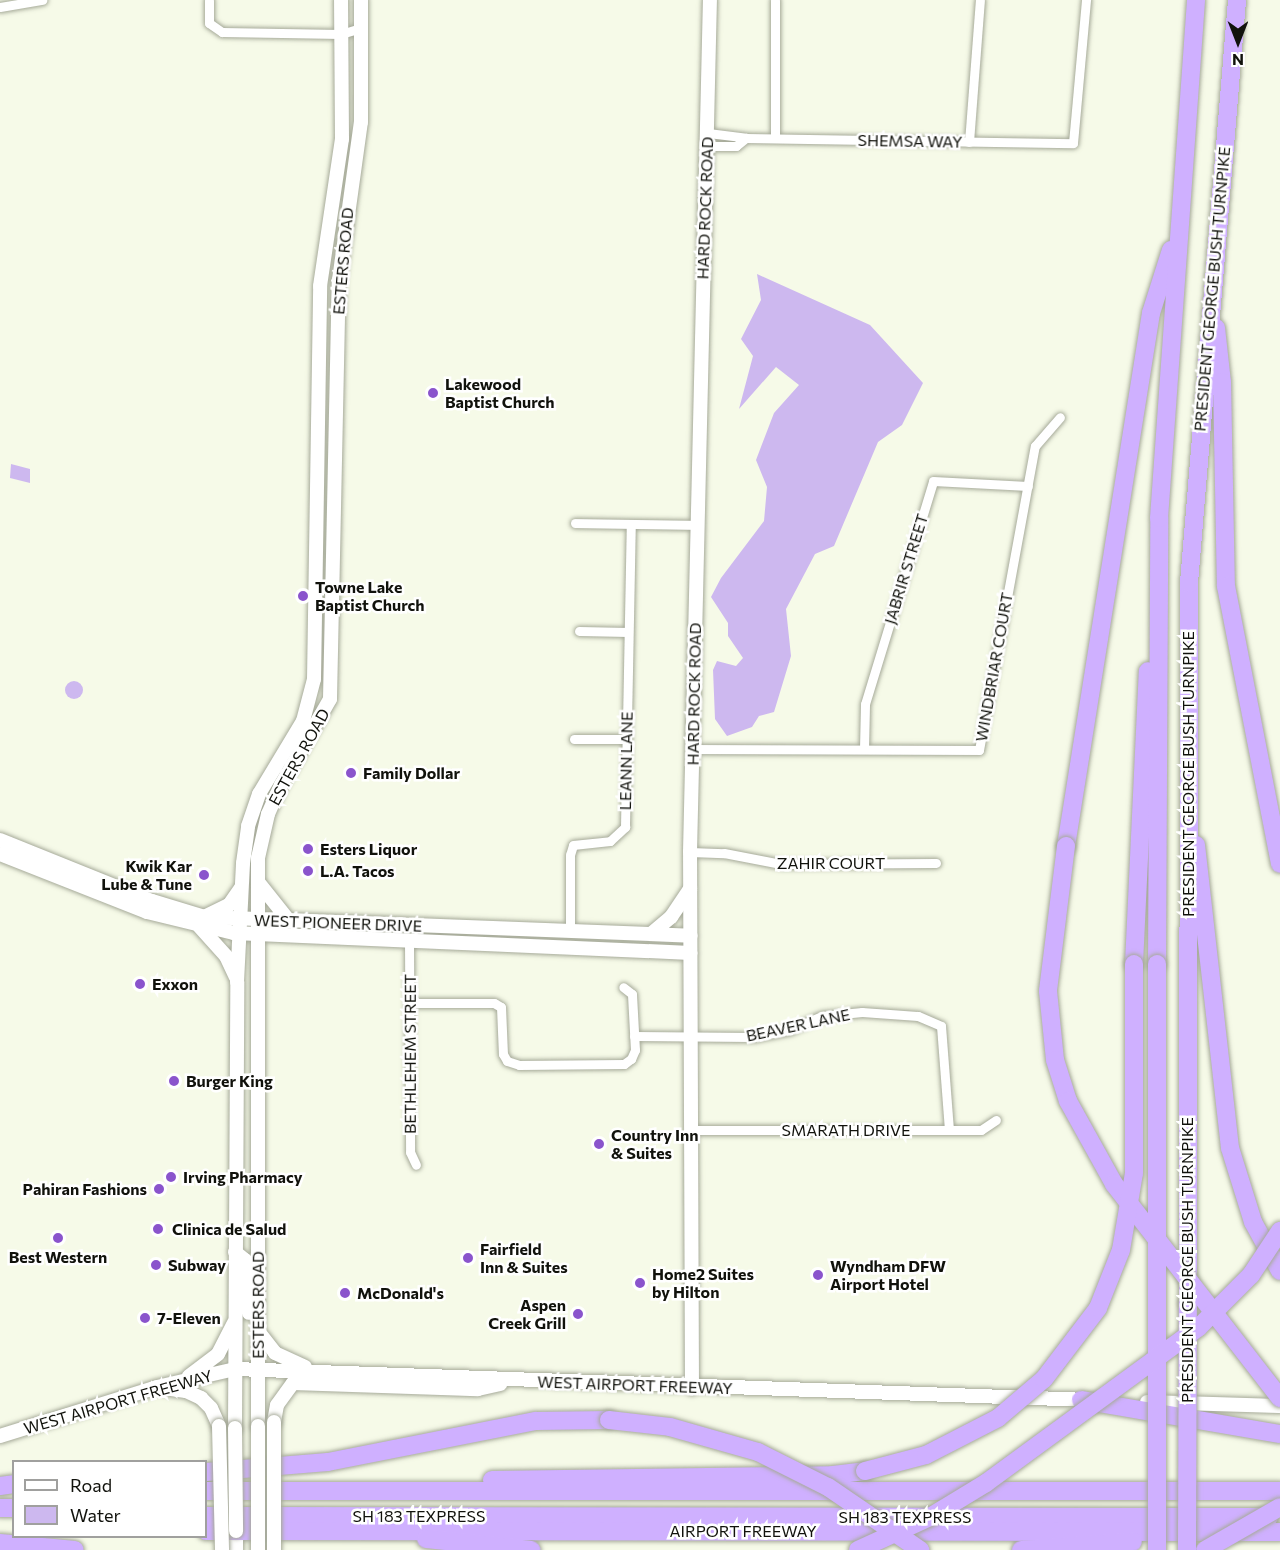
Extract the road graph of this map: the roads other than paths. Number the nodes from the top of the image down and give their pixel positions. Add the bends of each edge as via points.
1 (42, 0) edge
2 (209, 0) edge
3 (341, 0) edge
4 (361, 0) edge
5 (710, 0) edge
6 (775, 0) edge
7 (980, 0) edge
8 (1086, 0) edge
9 (1195, 0) edge
10 (1239, 0) edge
11 (0, 7) edge
12 (361, 28) junction
13 (341, 34) junction
14 (361, 43) junction
15 (775, 138) junction
16 (708, 139) junction
17 (969, 142) junction
18 (1180, 216) junction
19 (1212, 288) junction
20 (1060, 417) dead end
21 (1028, 486) junction
22 (319, 495) junction
23 (334, 495) junction
24 (574, 523) dead end
25 (631, 524) junction
26 (698, 525) junction
27 (1157, 613) junction
28 (579, 631) dead end
29 (628, 632) junction
30 (332, 640) junction
31 (317, 641) junction
32 (574, 739) dead end
33 (626, 740) junction
34 (692, 749) junction
35 (864, 749) junction
36 (1187, 787) junction
37 (0, 840) edge
38 (690, 852) junction
39 (0, 854) edge
40 (936, 863) dead end
41 (1280, 864) edge
42 (258, 882) junction
43 (242, 886) junction
44 (690, 889) junction
45 (202, 921) junction
46 (290, 922) junction
47 (431, 926) junction
48 (240, 927) junction
49 (258, 928) junction
50 (570, 930) junction
51 (651, 933) junction
52 (691, 936) junction
53 (370, 939) junction
54 (409, 941) junction
55 (484, 945) junction
56 (691, 953) junction
57 (237, 982) junction
58 (622, 987) dead end
59 (410, 1003) junction
60 (634, 1036) junction
61 (692, 1037) junction
62 (237, 1120) junction
63 (258, 1120) junction
64 (996, 1120) dead end
65 (693, 1130) junction
66 (949, 1130) junction
67 (416, 1165) dead end
68 (258, 1180) junction
69 (1280, 1231) edge
70 (235, 1252) junction
71 (258, 1252) junction
72 (1280, 1272) edge
73 (235, 1321) junction
74 (258, 1326) junction
75 (235, 1369) junction
76 (258, 1370) junction
77 (321, 1372) junction
78 (183, 1380) junction
79 (513, 1381) junction
80 (157, 1387) junction
81 (692, 1388) junction
82 (1280, 1398) edge
83 (1081, 1400) junction
84 (1280, 1406) edge
85 (1280, 1434) edge
86 (0, 1436) edge
87 (207, 1472) edge
88 (207, 1491) edge
89 (1280, 1491) edge
90 (412, 1492) junction
91 (207, 1507) edge
92 (1280, 1507) edge
93 (207, 1516) edge
94 (1280, 1517) edge
95 (207, 1531) edge
96 (382, 1531) junction
97 (1280, 1532) edge
98 (1205, 1541) edge
99 (0, 1543) edge
100 (75, 1550) edge
101 (222, 1550) edge
102 (236, 1550) edge
103 (258, 1550) edge
104 (274, 1550) edge
105 (531, 1550) edge
106 (858, 1550) edge
107 (920, 1550) edge
108 (1021, 1550) edge
109 (1157, 1550) edge
110 (1187, 1550) edge

1 - 11 street
2 - 13 street via 209,23 222,32
3 - 13 main road, ESTERS ROAD
4 - 12 main road, ESTERS ROAD
5 - 16 main road, HARD ROCK ROAD
6 - 15 street
7 - 17 street
8 - 17 street, SHEMSA WAY via 1073,143
9 - 18 highway, PRESIDENT GEORGE BUSH TURNPIKE
10 - 19 highway, PRESIDENT GEORGE BUSH TURNPIKE
12 - 13 street
12 - 14 main road, ESTERS ROAD
13 - 14 street
13 - 22 main road, ESTERS ROAD via 342,139 320,295
14 - 23 main road, ESTERS ROAD via 358,146 339,280
15 - 16 street, SHEMSA WAY
15 - 17 street, SHEMSA WAY
16 - 26 main road, HARD ROCK ROAD
18 - 27 highway, PRESIDENT GEORGE BUSH TURNPIKE via 1160,496
18 - 82 highway, bridge via 1151,313 1066,846 1048,991 1054,1050 1068,1101 1095,1155
19 - 36 highway, PRESIDENT GEORGE BUSH TURNPIKE via 1189,584
19 - 41 highway via 1222,382 1226,586
20 - 21 street, WINDBRIAR COURT via 1035,446
21 - 35 street, JABRIR STREET via 933,481 865,704
21 - 35 street, WINDBRIAR COURT via 979,750
22 - 23 main road
22 - 31 main road, ESTERS ROAD
23 - 30 main road, ESTERS ROAD
24 - 25 street
25 - 26 street
25 - 29 street, LEANN LANE
26 - 34 main road, HARD ROCK ROAD
27 - 90 highway, bridge via 1144,700 1134,964 1134,1173 1121,1250 1098,1308 1044,1379 998,1418 926,1455 865,1471 832,1475 489,1480
27 - 109 highway, PRESIDENT GEORGE BUSH TURNPIKE, bridge
28 - 29 street
29 - 33 street, LEANN LANE
30 - 31 main road
30 - 42 main road, ESTERS ROAD via 330,699 268,814 260,847
31 - 43 main road, ESTERS ROAD via 312,691 303,721 259,794 248,826
32 - 33 street
33 - 50 street, LEANN LANE via 625,827 610,841 573,844
34 - 35 street, WINDBRIAR COURT
34 - 38 main road, HARD ROCK ROAD
36 - 72 highway via 1226,1119 1237,1176 1253,1222
36 - 110 highway, PRESIDENT GEORGE BUSH TURNPIKE, bridge
37 - 45 main road, WEST PIONEER DRIVE
38 - 40 street, ZAHIR COURT via 724,853 781,864
38 - 44 main road, HARD ROCK ROAD
39 - 45 main road, WEST PIONEER DRIVE via 147,912
42 - 46 main road
42 - 49 main road, ESTERS ROAD
43 - 45 main road via 229,905
43 - 48 main road, ESTERS ROAD
44 - 51 main road via 671,917
44 - 52 main road, HARD ROCK ROAD
45 - 48 main road, WEST PIONEER DRIVE
45 - 57 main road via 226,956
46 - 47 main road, WEST PIONEER DRIVE
46 - 49 main road, WEST PIONEER DRIVE
47 - 50 main road, WEST PIONEER DRIVE
47 - 53 main road via 428,930
48 - 49 main road, WEST PIONEER DRIVE
48 - 57 main road, ESTERS ROAD
49 - 53 main road, WEST PIONEER DRIVE
49 - 63 main road, ESTERS ROAD
50 - 51 main road, WEST PIONEER DRIVE
50 - 55 main road via 566,937 499,939
51 - 52 main road, WEST PIONEER DRIVE
52 - 56 main road, HARD ROCK ROAD
53 - 54 main road, WEST PIONEER DRIVE
54 - 55 main road, WEST PIONEER DRIVE
54 - 59 street, BETHLEHEM STREET
55 - 56 main road, WEST PIONEER DRIVE
56 - 61 main road, HARD ROCK ROAD
57 - 62 main road, ESTERS ROAD
58 - 60 street via 632,994
59 - 60 street via 494,1003 501,1007 503,1054 507,1061 519,1065 624,1064 634,1055
59 - 67 street, BETHLEHEM STREET via 410,1152
60 - 61 street
61 - 65 main road, HARD ROCK ROAD
61 - 66 street, BEAVER LANE via 753,1037 789,1030 822,1016 862,1012 918,1016 941,1026
62 - 63 main road
62 - 68 main road via 248,1136
62 - 70 main road, ESTERS ROAD
63 - 68 main road, ESTERS ROAD
64 - 66 street, SMARATH DRIVE via 981,1130
65 - 66 street, SMARATH DRIVE
65 - 81 main road, HARD ROCK ROAD
68 - 71 main road, ESTERS ROAD
69 - 106 highway, bridge via 1251,1275 1198,1328 986,1483 930,1516
70 - 71 main road
70 - 73 main road, ESTERS ROAD
70 - 74 main road via 245,1260 248,1312
71 - 74 main road, ESTERS ROAD
73 - 75 main road, ESTERS ROAD
73 - 78 main road via 218,1354
74 - 76 main road, ESTERS ROAD
74 - 77 main road via 270,1349 282,1358
75 - 76 main road, WEST AIRPORT FREEWAY
75 - 78 main road, WEST AIRPORT FREEWAY
75 - 102 main road, ESTERS ROAD, bridge
76 - 77 main road, WEST AIRPORT FREEWAY
76 - 103 main road, ESTERS ROAD, bridge
77 - 79 main road, WEST AIRPORT FREEWAY
78 - 80 main road, WEST AIRPORT FREEWAY
79 - 81 main road, WEST AIRPORT FREEWAY
79 - 104 main road, bridge via 478,1389 292,1383 277,1405 274,1422
80 - 86 main road, WEST AIRPORT FREEWAY
80 - 101 main road, bridge via 186,1391 201,1398 211,1408 219,1426
81 - 83 main road, WEST AIRPORT FREEWAY via 824,1389
83 - 84 main road, WEST AIRPORT FREEWAY
83 - 85 highway
87 - 107 highway, bridge via 328,1462 536,1421 609,1420 670,1427 758,1452 828,1487
88 - 90 highway
89 - 90 highway
91 - 92 highway, SH 183 TEXPRESS
92 - 98 highway, bridge
93 - 94 highway, SH 183 TEXPRESS
95 - 96 highway, AIRPORT FREEWAY
96 - 98 highway, AIRPORT FREEWAY
96 - 105 highway via 439,1542
97 - 98 highway, AIRPORT FREEWAY
98 - 108 highway
99 - 100 highway

